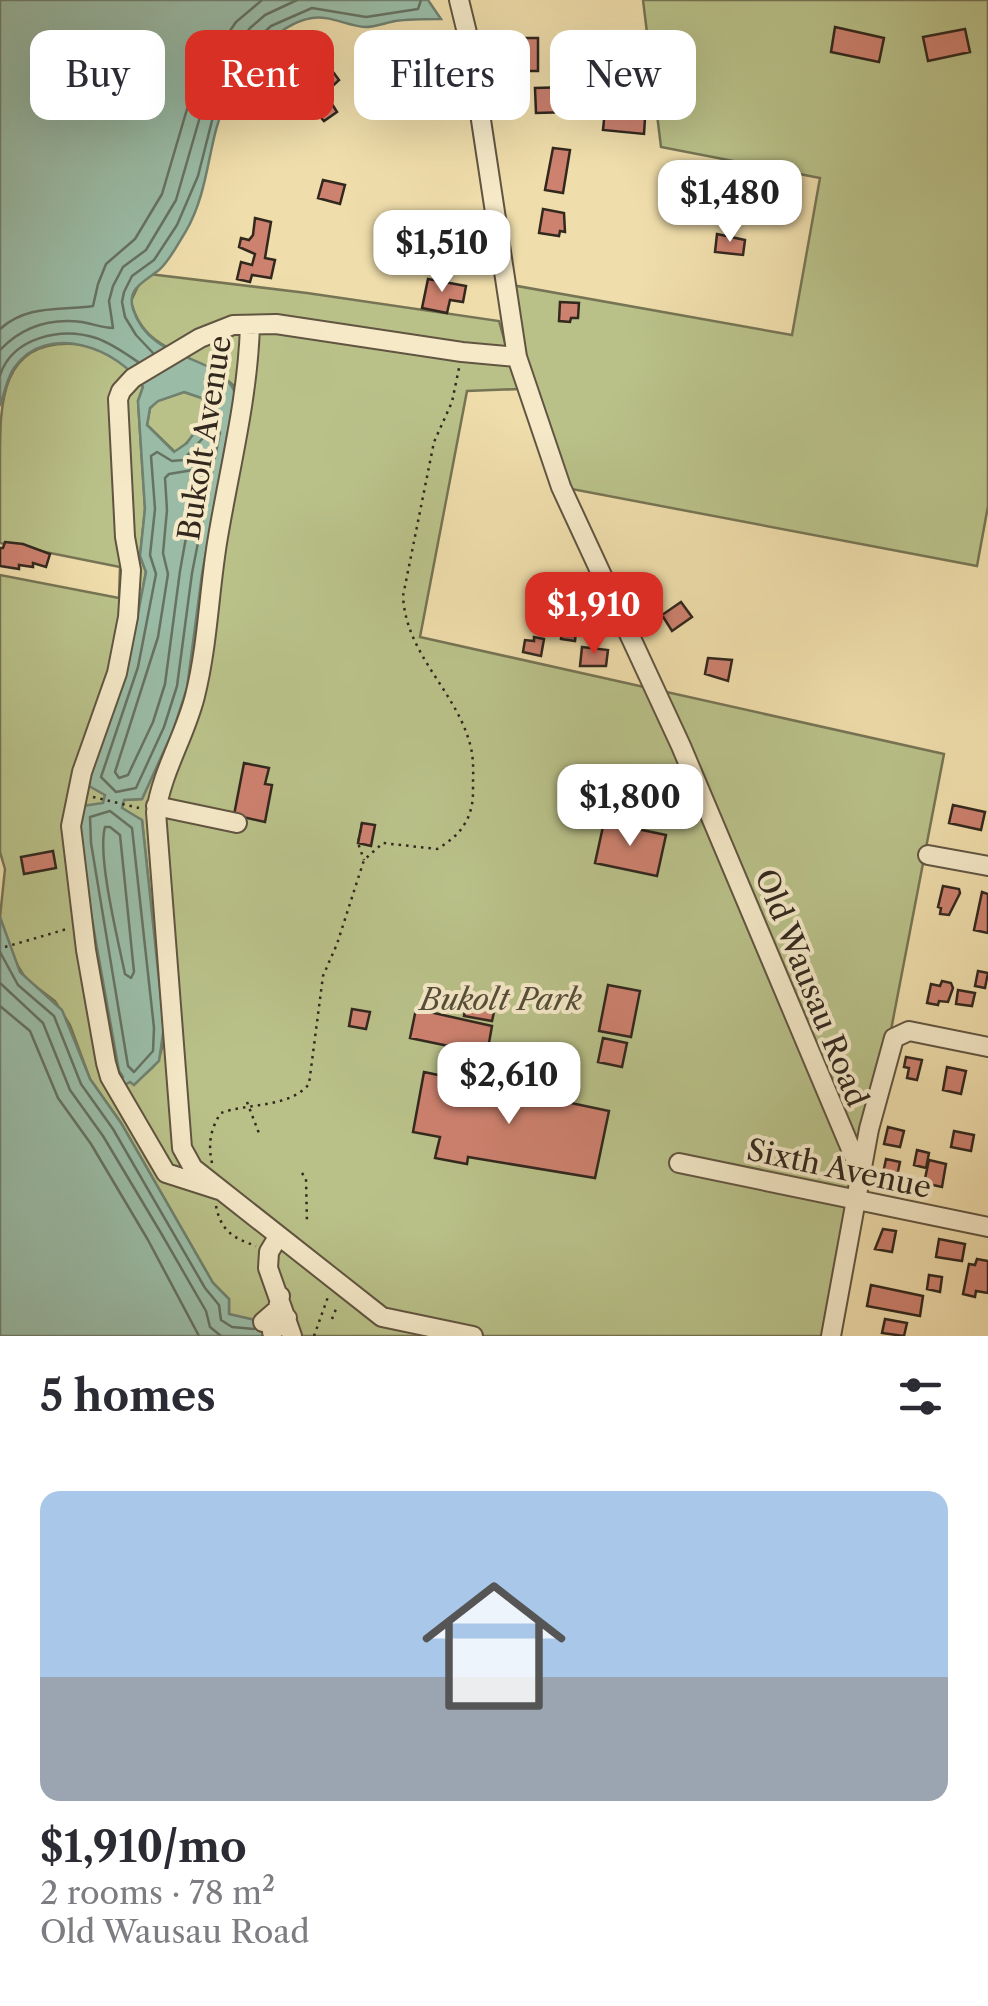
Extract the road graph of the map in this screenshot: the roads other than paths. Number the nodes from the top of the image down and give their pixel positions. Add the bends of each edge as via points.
1 (459, 0) edge
2 (250, 324) junction
3 (517, 357) junction
4 (156, 809) junction
5 (237, 822) dead end
6 (928, 855) dead end
7 (988, 866) edge
8 (988, 1047) edge
9 (678, 1163) dead end
10 (860, 1173) junction
11 (216, 1187) junction
12 (855, 1200) junction
13 (988, 1227) edge
14 (271, 1243) junction
15 (280, 1296) junction
16 (379, 1326) edge
17 (290, 1327) edge
18 (473, 1336) edge
19 (832, 1336) edge

1 - 3 street, Old Wausau Road
2 - 3 street
2 - 4 street, Bukolt Avenue via 248,380 200,676
2 - 11 street, Bukolt Avenue via 219,329 121,390 128,618 72,826 110,1077 166,1173
3 - 10 street, Old Wausau Road via 561,487 681,746
4 - 5 street
4 - 11 street, Bukolt Avenue via 182,1148
6 - 7 street
8 - 10 street via 898,1034 884,1064
9 - 12 street, Sixth Avenue
10 - 12 street
11 - 14 street, Bukolt Avenue
12 - 13 street, Sixth Avenue
12 - 19 street
14 - 15 street via 268,1268
14 - 16 street, Bukolt Avenue
15 - 17 street
15 - 17 street via 267,1327
16 - 18 street, Bukolt Avenue

